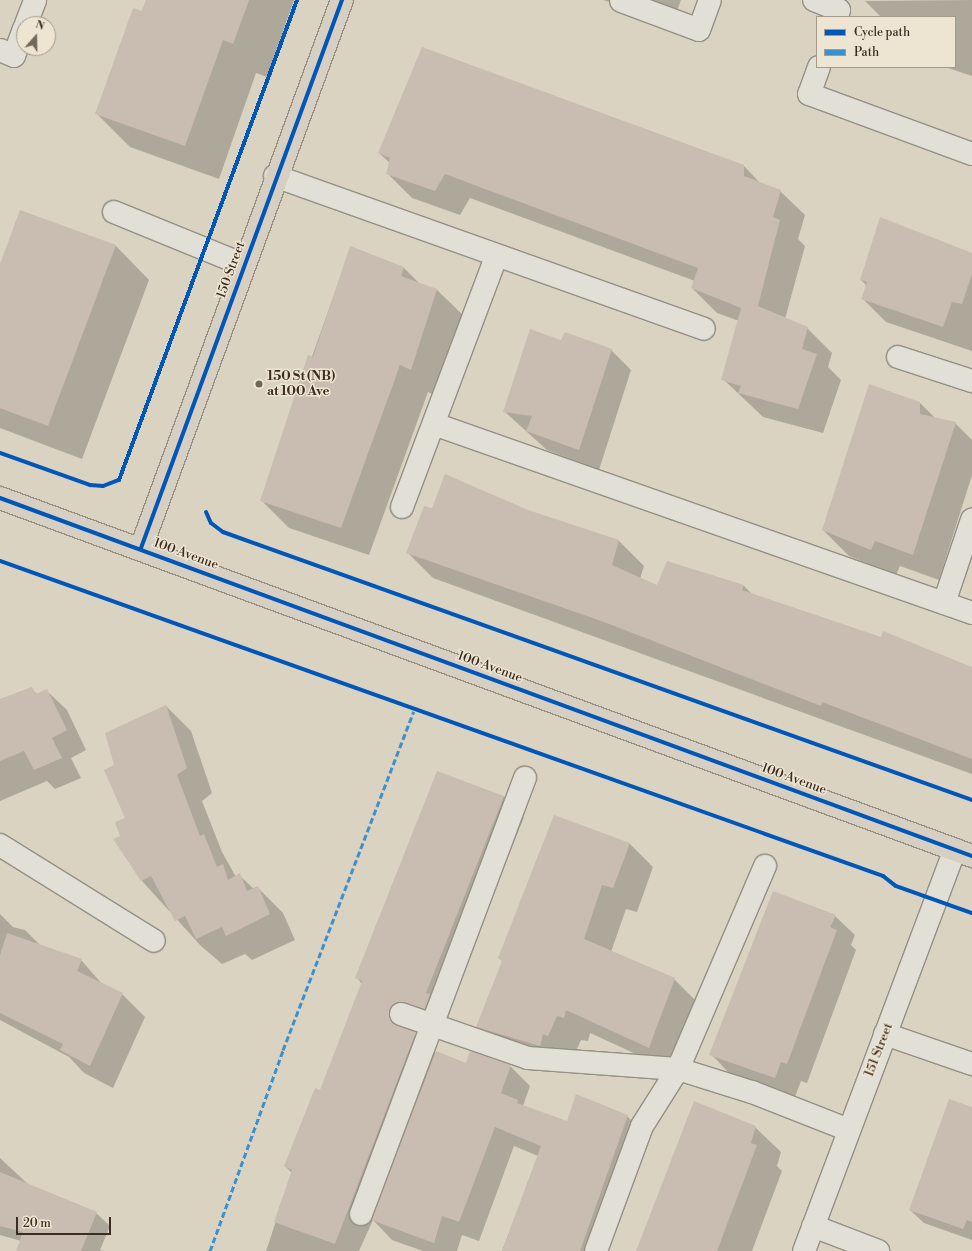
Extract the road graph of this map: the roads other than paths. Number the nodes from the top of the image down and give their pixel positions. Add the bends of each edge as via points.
1 (35, 0) edge
2 (342, 0) edge
3 (710, 0) edge
4 (814, 0) edge
5 (621, 1) edge
6 (29, 16) edge
7 (837, 16) edge
8 (0, 50) edge
9 (16, 51) edge
10 (819, 68) edge
11 (972, 154) edge
12 (275, 176) junction
13 (114, 212) dead end
14 (496, 257) junction
15 (244, 265) junction
16 (704, 329) dead end
17 (898, 357) dead end
18 (972, 381) edge
19 (434, 424) junction
20 (0, 498) edge
21 (402, 507) dead end
22 (972, 520) edge
23 (140, 548) junction
24 (944, 603) junction
25 (972, 612) edge
26 (525, 778) dead end
27 (0, 845) edge
28 (963, 852) edge
29 (765, 866) dead end
30 (154, 941) dead end
31 (402, 1014) dead end
32 (432, 1025) junction
33 (885, 1034) junction
34 (972, 1064) edge
35 (678, 1069) junction
36 (849, 1130) junction
37 (361, 1214) dead end
38 (813, 1226) junction
39 (596, 1251) edge
40 (804, 1251) edge
41 (878, 1251) edge

1 - 6 street
2 - 12 main road, 150 Street
3 - 5 street via 699,30
4 - 7 street via 839,10
8 - 9 street via 14,56
10 - 11 street via 809,94
12 - 14 street
12 - 15 main road, 150 Street
13 - 15 street
14 - 16 street
14 - 19 street
15 - 23 main road, 150 Street
17 - 18 street
19 - 21 street
19 - 24 street
20 - 23 main road, 100 Avenue
22 - 24 street
23 - 28 main road, 100 Avenue
24 - 25 street
26 - 32 street
27 - 30 street
28 - 33 street, 151 Street
29 - 35 street
31 - 32 street
32 - 35 street via 528,1058
32 - 37 street
33 - 34 street
33 - 36 street, 151 Street
35 - 36 street via 752,1092
35 - 39 street via 642,1126
36 - 38 street, 151 Street
38 - 40 street, 151 Street
38 - 41 street

